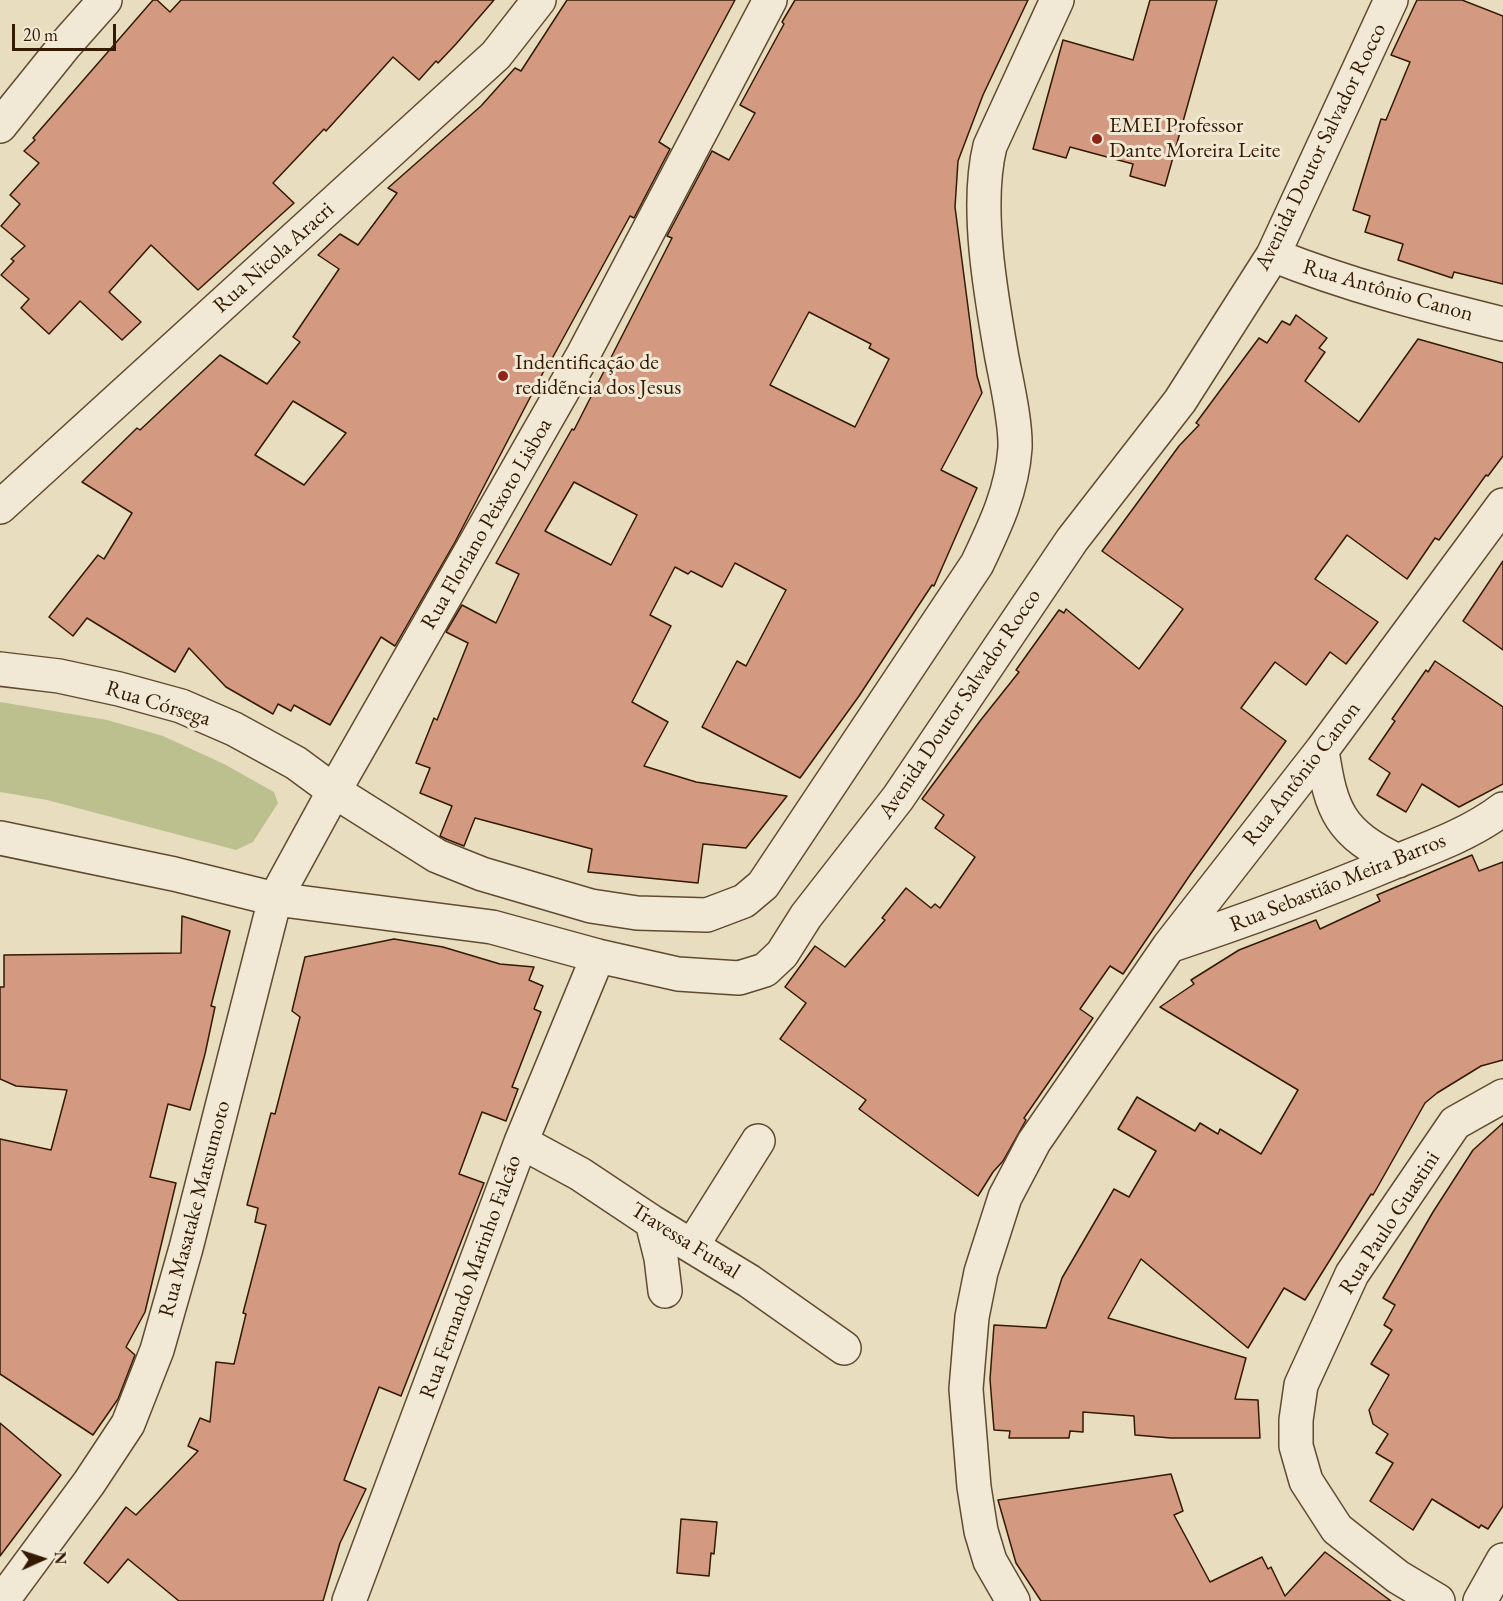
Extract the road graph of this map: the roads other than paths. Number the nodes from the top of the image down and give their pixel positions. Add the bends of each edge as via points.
1 (105, 0) edge
2 (539, 0) edge
3 (770, 0) edge
4 (1057, 0) edge
5 (1391, 0) edge
6 (0, 126) edge
7 (1273, 255) junction
8 (1503, 324) edge
9 (1503, 505) edge
10 (0, 507) edge
11 (0, 669) edge
12 (1322, 750) junction
13 (334, 791) junction
14 (1503, 809) edge
15 (0, 838) edge
16 (1398, 861) junction
17 (275, 899) junction
18 (1169, 946) junction
19 (598, 956) junction
20 (1503, 1096) edge
21 (758, 1141) dead end
22 (521, 1142) junction
23 (652, 1222) junction
24 (692, 1246) junction
25 (665, 1291) dead end
26 (844, 1348) dead end
27 (1503, 1560) edge
28 (2, 1601) edge
29 (349, 1601) edge
30 (1013, 1601) edge
31 (1438, 1601) edge
32 (1480, 1601) edge

1 - 6 street
2 - 10 street, Rua Nicola Aracri via 496,55
3 - 13 street, Rua Floriano Peixoto Lisboa via 583,355
4 - 13 street via 990,146 985,170 986,231 995,320 1015,446 1010,486 977,564 763,885 744,901 707,915 637,913 591,906 482,874 437,856
5 - 7 street, Avenida Doutor Salvador Rocco
7 - 8 street, Rua Antônio Canon via 1382,292
7 - 19 street, Avenida Doutor Salvador Rocco via 1180,401 1072,540 898,798 806,916 782,954 765,970 739,978 678,974
9 - 12 street, Rua Antônio Canon
11 - 13 street, Rua Córsega via 119,689 181,706 234,729
12 - 16 street via 1326,781 1347,826 1359,839
12 - 18 street, Rua Antônio Canon
13 - 17 street, Rua Masatake Matsumoto
14 - 16 street, Rua Sebastião Meira Barros via 1466,832
15 - 17 street, Avenida Doutor Salvador Rocco
16 - 18 street, Rua Sebastião Meira Barros via 1247,921
17 - 19 street, Avenida Doutor Salvador Rocco via 492,927
17 - 28 street, Rua Masatake Matsumoto via 158,1350 128,1424
18 - 30 street, Rua Antônio Canon via 1034,1142 1005,1197 981,1272 972,1317 966,1389 974,1487 990,1562
19 - 22 street, Rua Fernando Marinho Falcão
20 - 31 street, Rua Paulo Guastini via 1455,1123 1352,1275 1301,1385 1296,1420 1296,1446 1306,1481 1337,1529 1398,1577
21 - 24 street
22 - 23 street, Travessa Futsal via 580,1174
22 - 29 street, Rua Fernando Marinho Falcão
23 - 24 street, Travessa Futsal
23 - 25 street
24 - 26 street, Travessa Futsal
27 - 32 street

